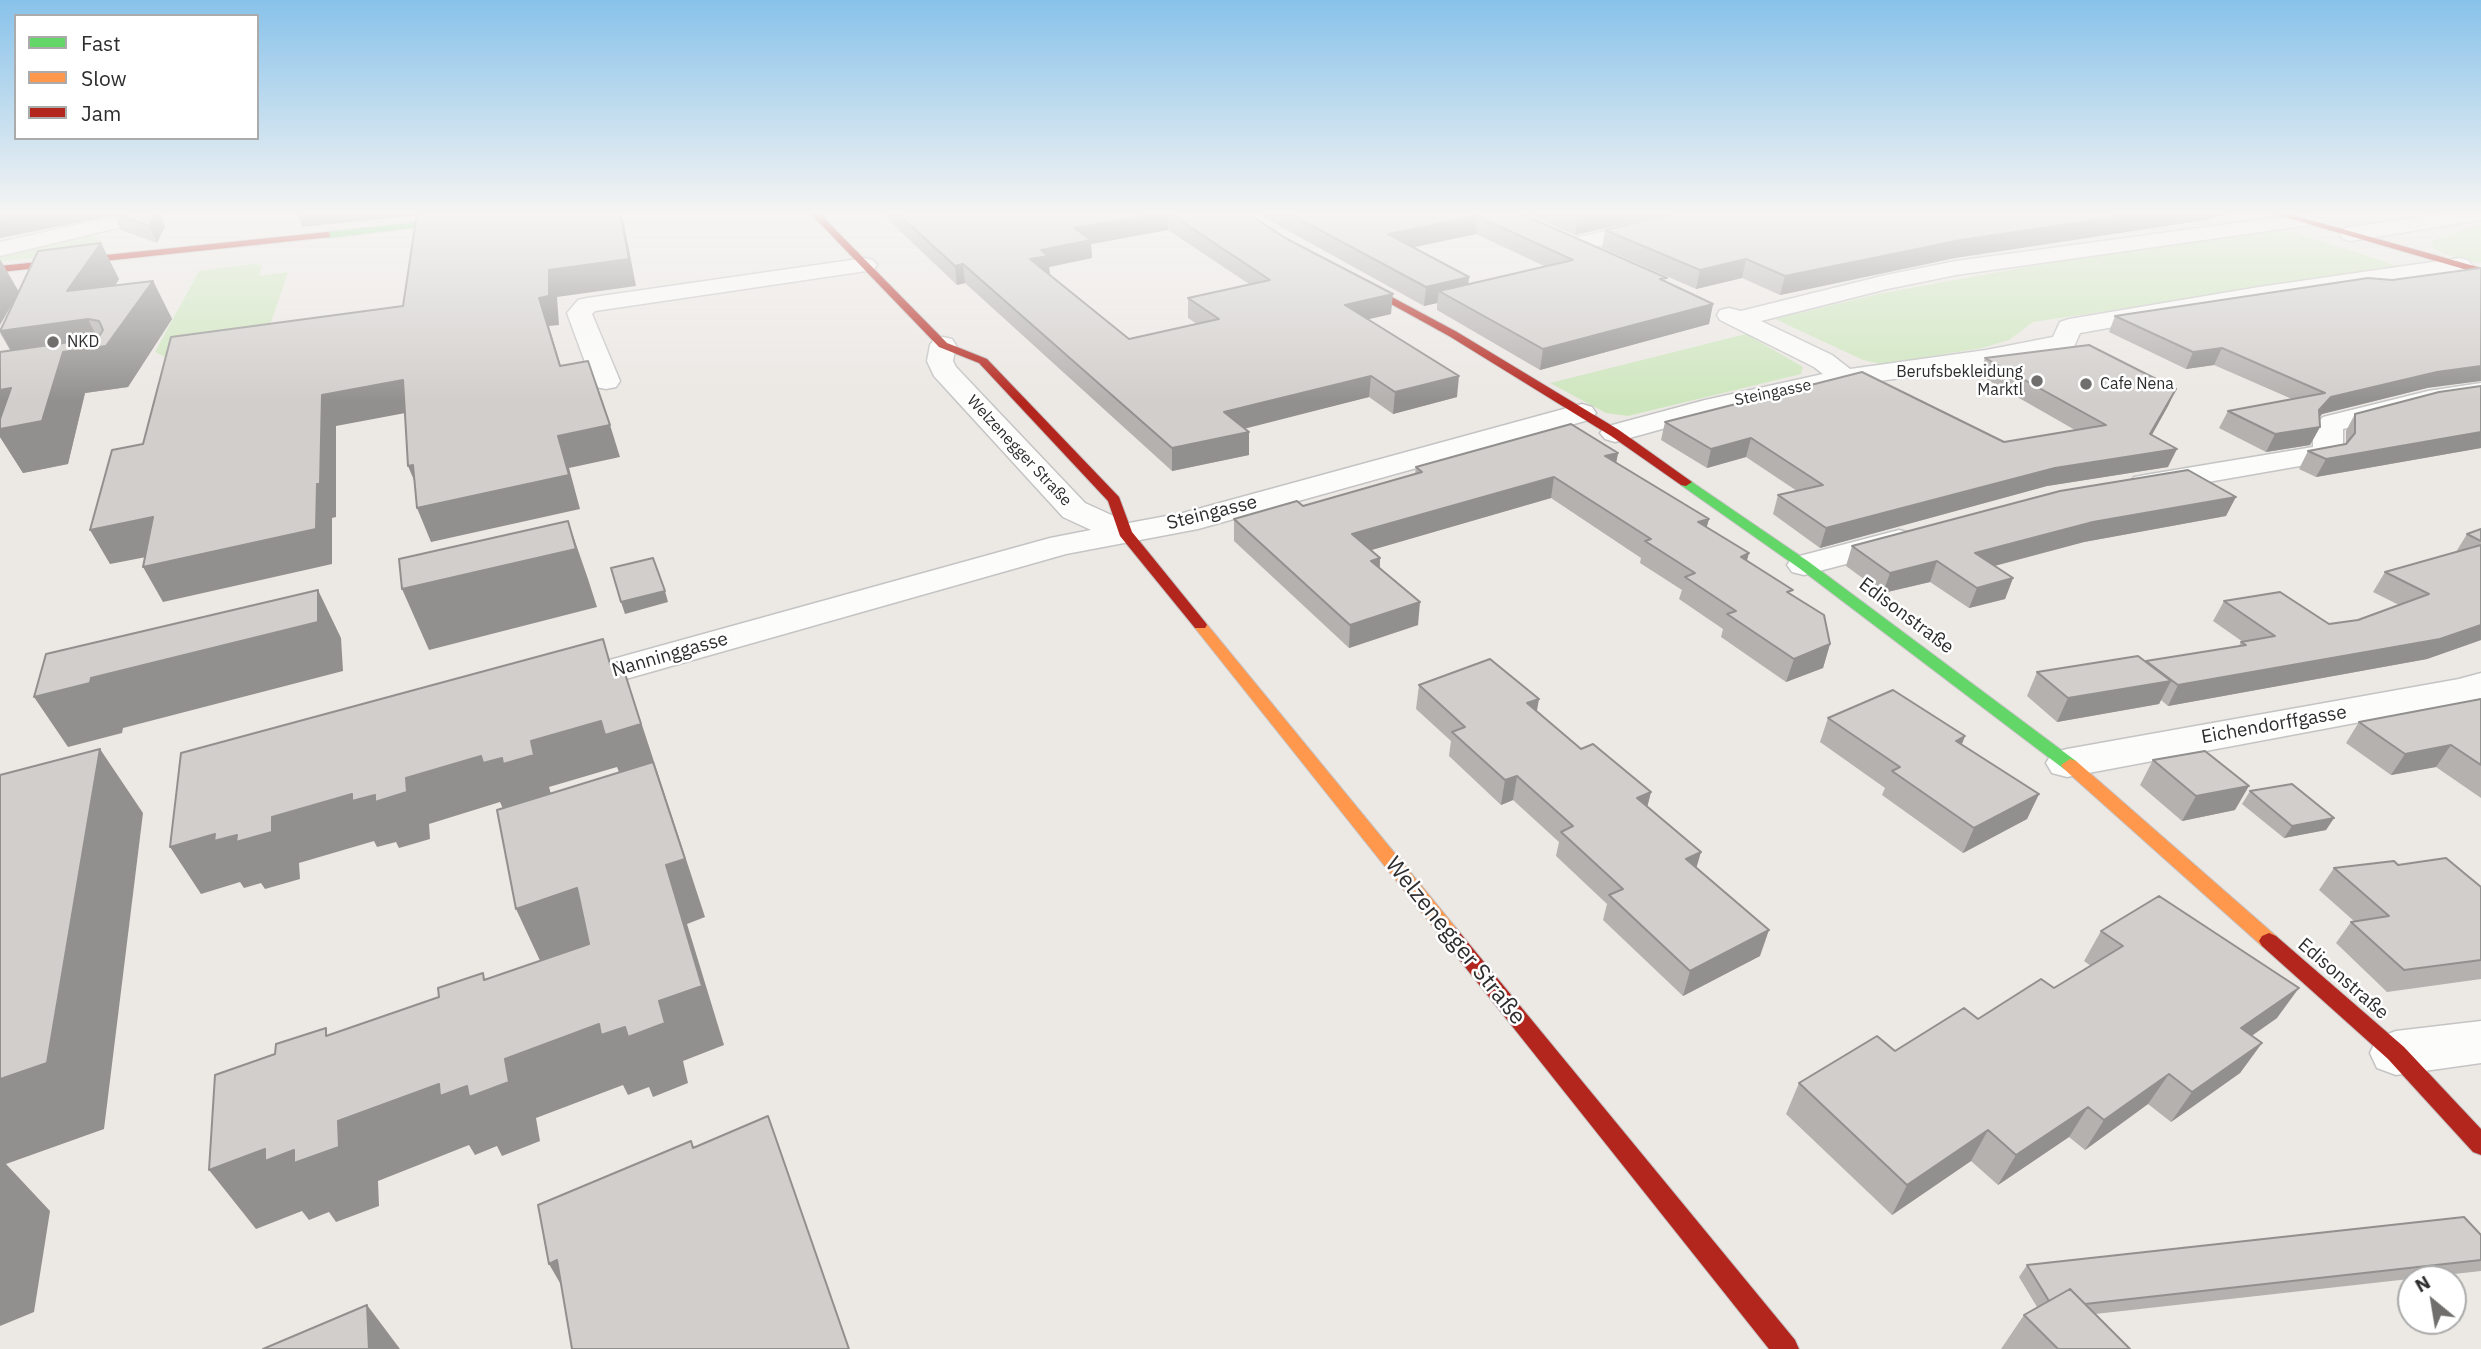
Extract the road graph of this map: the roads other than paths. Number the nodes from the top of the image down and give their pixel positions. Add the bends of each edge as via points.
1 (789, 276) edge
2 (876, 276) edge
3 (1346, 276) edge
4 (1916, 276) edge
5 (2409, 276) edge
6 (1714, 308) dead end
7 (1739, 319) junction
8 (943, 345) joint
9 (1844, 378) junction
10 (606, 381) dead end
11 (2481, 391) edge
12 (1582, 413) junction
13 (1615, 433) junction
14 (2117, 488) edge
15 (1933, 531) edge
16 (1125, 533) junction
17 (1804, 565) junction
18 (2481, 685) edge
19 (534, 693) edge
20 (2067, 763) junction
21 (2481, 1042) edge
22 (2396, 1053) junction
23 (2481, 1145) edge
24 (1786, 1349) edge

1 - 10 street via 587,305 579,313
2 - 8 street, Welzenegger Straße
3 - 12 street, Edisonstraße via 1453,334
4 - 7 street
5 - 9 street, Steingasse via 2069,327 2064,343
6 - 7 street
7 - 9 street via 1822,361
8 - 16 street, Welzenegger Straße via 940,361 944,370 1074,510
9 - 13 street, Steingasse
11 - 14 street via 2333,423 2328,427 2328,451 2323,454
12 - 13 street, Edisonstraße
12 - 16 street, Steingasse via 1186,522
13 - 17 street, Edisonstraße
15 - 17 street
16 - 19 street, Nanninggasse via 1062,545
16 - 24 street, Welzenegger Straße
17 - 20 street, Edisonstraße
18 - 20 street, Eichendorffgasse
20 - 22 street, Edisonstraße
21 - 22 street
22 - 23 street, Edisonstraße

